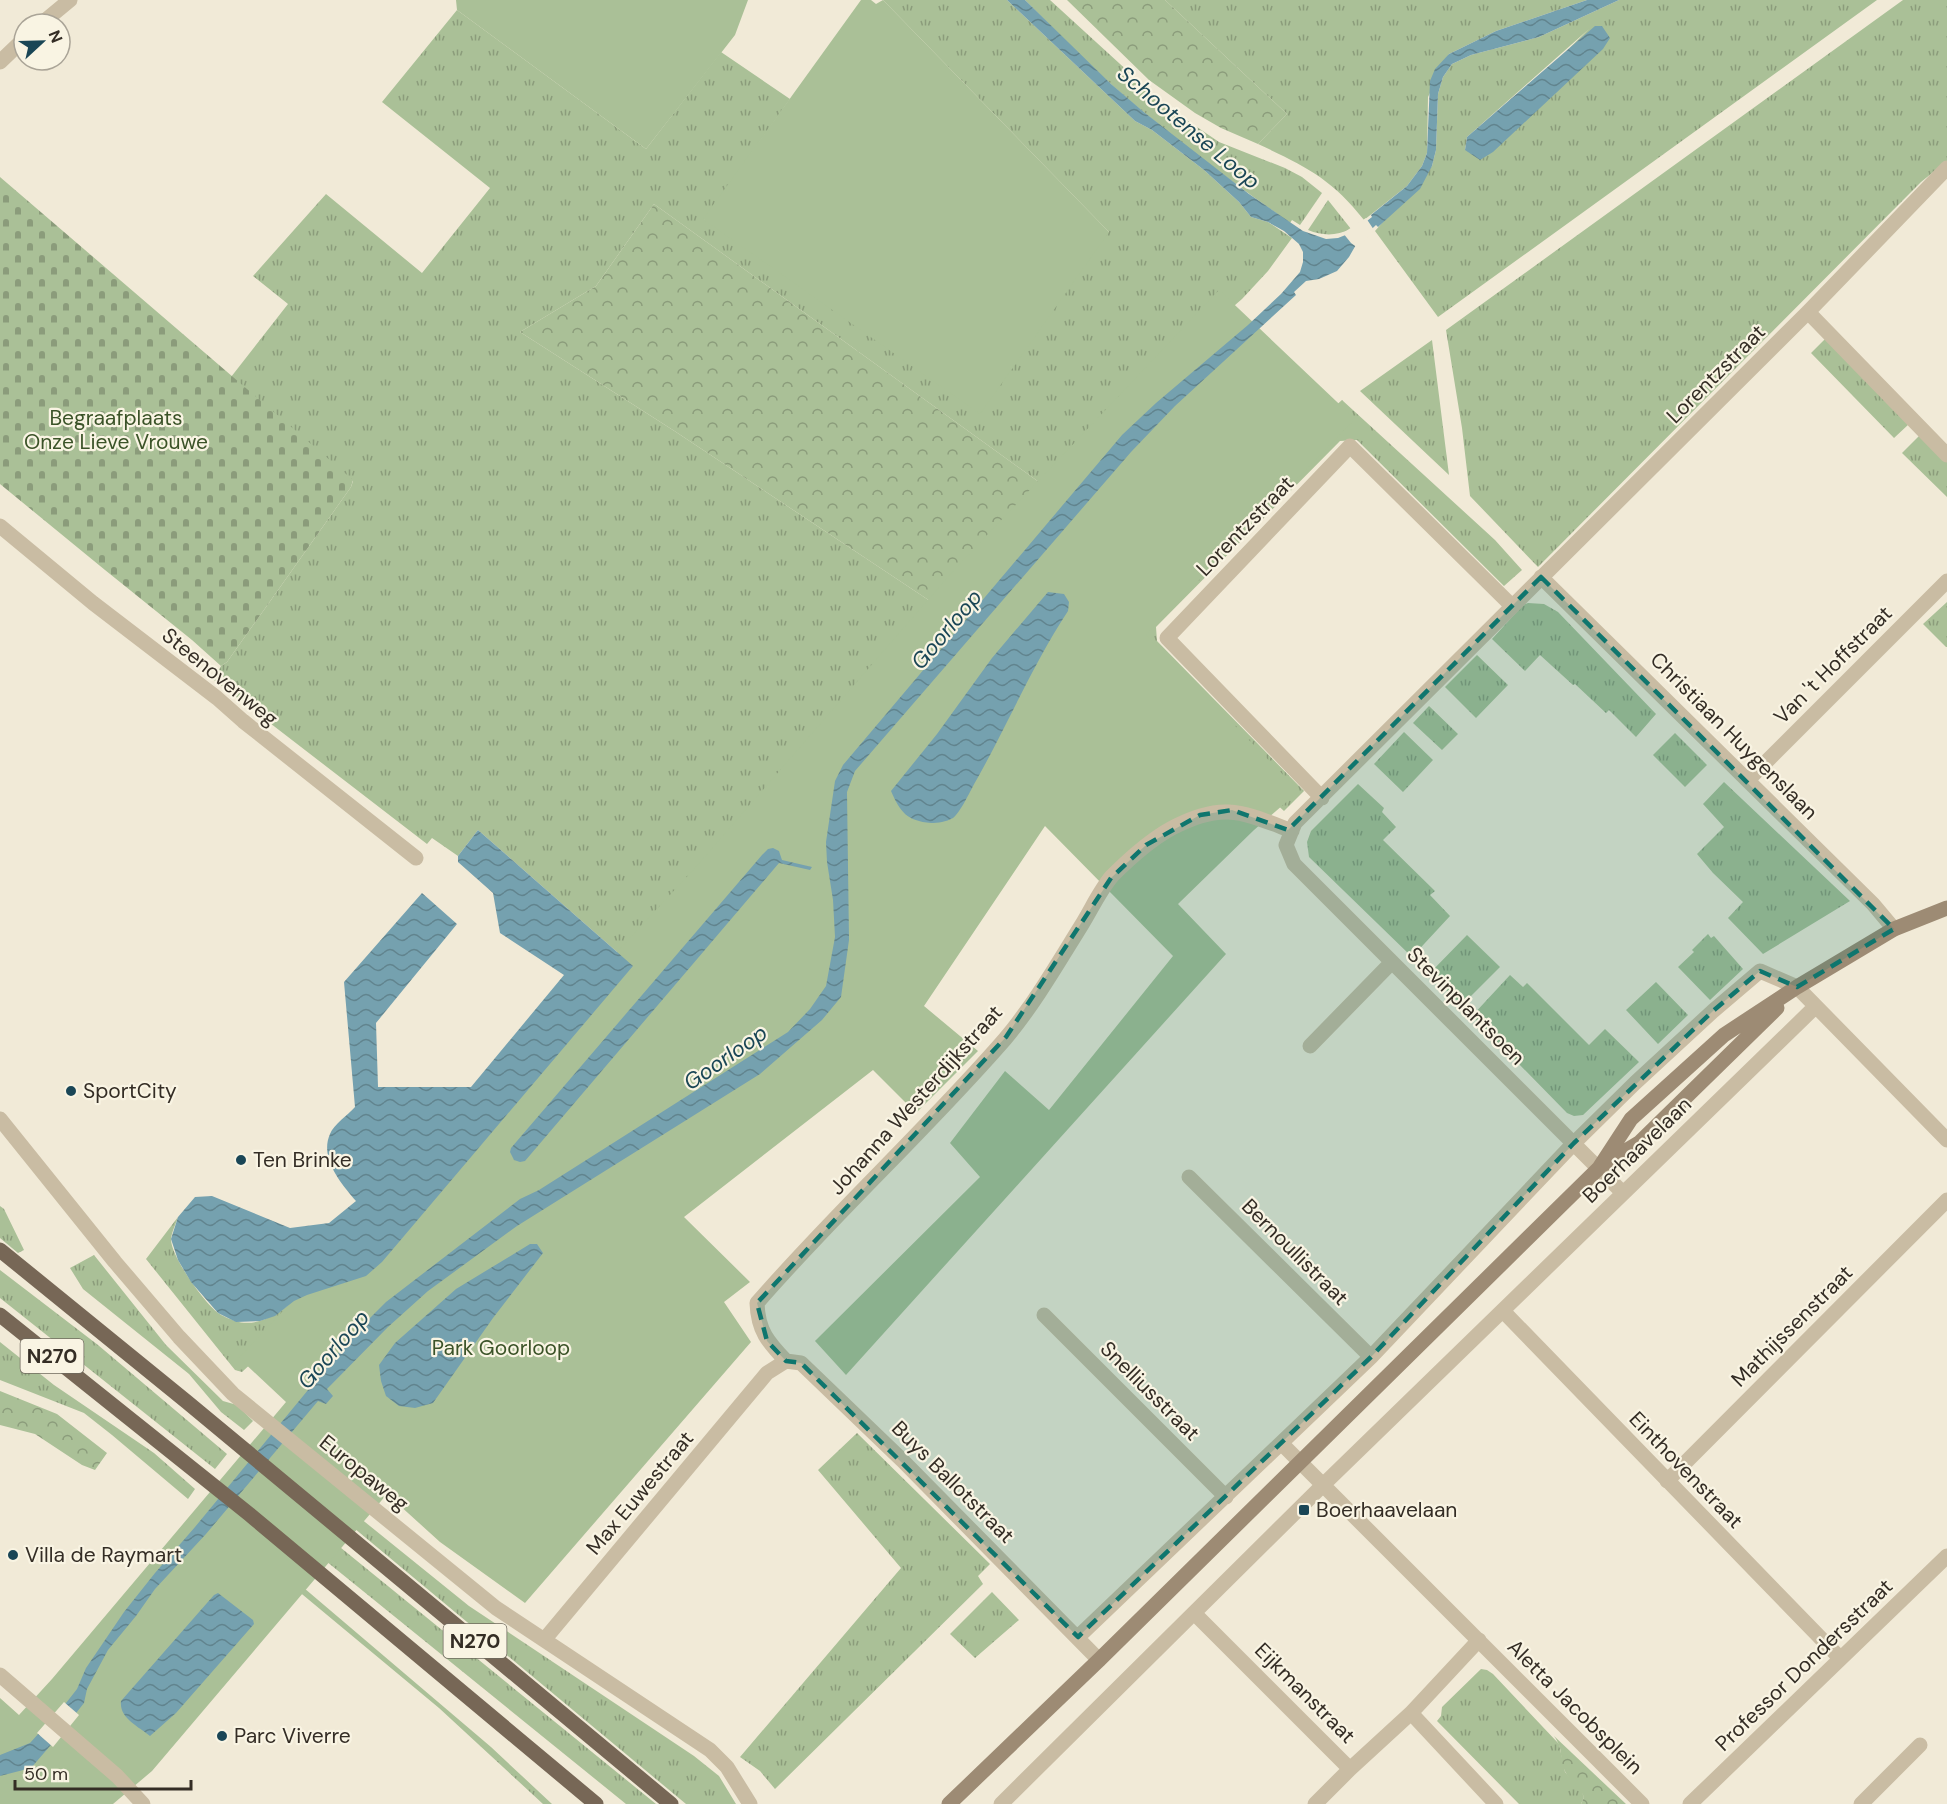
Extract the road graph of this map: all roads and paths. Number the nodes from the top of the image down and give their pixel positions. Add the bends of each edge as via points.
1 (70, 0) edge
2 (56, 12) edge
3 (12, 50) edge
4 (0, 62) edge
5 (1947, 168) edge
6 (1808, 312) junction
7 (1947, 455) edge
8 (0, 526) edge
9 (1541, 577) junction
10 (1947, 581) edge
11 (1512, 606) junction
12 (1749, 779) junction
13 (1322, 798) junction
14 (1289, 838) junction
15 (416, 858) dead end
16 (1947, 908) edge
17 (1894, 929) junction
18 (1392, 962) junction
19 (1797, 987) junction
20 (1815, 1007) junction
21 (1310, 1046) dead end
22 (0, 1119) edge
23 (1947, 1140) edge
24 (1574, 1143) junction
25 (1599, 1168) junction
26 (1188, 1177) dead end
27 (1622, 1192) junction
28 (1947, 1200) edge
29 (0, 1250) edge
30 (1503, 1311) junction
31 (0, 1315) edge
32 (1044, 1315) dead end
33 (1371, 1357) junction
34 (786, 1361) junction
35 (1281, 1443) junction
36 (1300, 1460) junction
37 (1667, 1481) junction
38 (1324, 1484) junction
39 (1226, 1497) junction
40 (1947, 1556) edge
41 (1194, 1613) junction
42 (1078, 1638) junction
43 (544, 1640) junction
44 (1479, 1640) junction
45 (1840, 1658) junction
46 (1099, 1660) junction
47 (0, 1675) edge
48 (1411, 1713) junction
49 (1920, 1745) dead end
50 (1350, 1769) junction
51 (143, 1804) edge
52 (596, 1804) edge
53 (671, 1804) edge
54 (750, 1804) edge
55 (949, 1804) edge
56 (1001, 1804) edge
57 (1315, 1804) edge
58 (1496, 1804) edge
59 (1642, 1804) edge
60 (1690, 1804) edge
61 (1861, 1804) edge

1 - 2 street
3 - 4 street
5 - 6 street, Lorentzstraat
6 - 7 street
6 - 9 street, Lorentzstraat
8 - 15 street, Steenovenweg
9 - 11 street, Lorentzstraat
9 - 12 street, Christiaan Huygenslaan
10 - 12 street, Van 't Hoffstraat
11 - 13 street, Lorentzstraat
11 - 13 street, Lorentzstraat via 1350,446 1167,638
12 - 17 street, Christiaan Huygenslaan
13 - 14 street, Lorentzstraat via 1295,823
14 - 18 street, Stevinplantsoen via 1294,864
14 - 34 street, Johanna Westerdijkstraat via 1254,816 1221,810 1200,815 1146,845 1111,878 1006,1037 757,1304 758,1320 767,1341
16 - 17 main road, Boerhaavelaan
17 - 19 main road, Boerhaavelaan
18 - 21 street
18 - 24 street, Stevinplantsoen
19 - 20 street
19 - 24 street via 1760,971
19 - 25 main road, Boerhaavelaan via 1638,1143
19 - 25 main road, Boerhaavelaan via 1724,1035 1631,1119
20 - 23 street
20 - 27 street, Boerhaavelaan
22 - 43 street, Europaweg via 179,1337 233,1394 496,1608
24 - 25 street, Stevinplantsoen
24 - 33 street
25 - 27 street, Stevinplantsoen
25 - 36 main road, Boerhaavelaan
26 - 33 street, Bernoullistraat
27 - 30 street, Boerhaavelaan
28 - 37 street, Mathijssenstraat
29 - 53 main road, N270
30 - 37 street, Einthovenstraat
30 - 38 street, Boerhaavelaan
31 - 52 main road, N270 via 208,1480
32 - 39 street, Snelliusstraat
33 - 35 street
34 - 42 street, Buys Ballotstraat via 801,1363 818,1379
34 - 43 street, Max Euwestraat via 767,1373
35 - 36 street, Aletta Jacobsplein
35 - 39 street
36 - 38 street, Aletta Jacobsplein
36 - 46 main road, Boerhaavelaan
37 - 45 street, Einthovenstraat
38 - 41 street, Boerhaavelaan
38 - 44 street, Aletta Jacobsplein
39 - 42 street
40 - 45 street, Professor Dondersstraat
41 - 50 street, Eijkmanstraat
41 - 56 street, Boerhaavelaan
42 - 46 street, Buys Ballotstraat
43 - 54 street, Europaweg via 710,1750 727,1767
44 - 48 street, Aletta Jacobsplein
44 - 59 street, Aletta Jacobsplein
45 - 60 street, Professor Dondersstraat
46 - 55 main road, Boerhaavelaan
47 - 51 street via 117,1776
48 - 50 street, Aletta Jacobsplein
48 - 58 street
49 - 61 street
50 - 57 street, Eijkmanstraat

